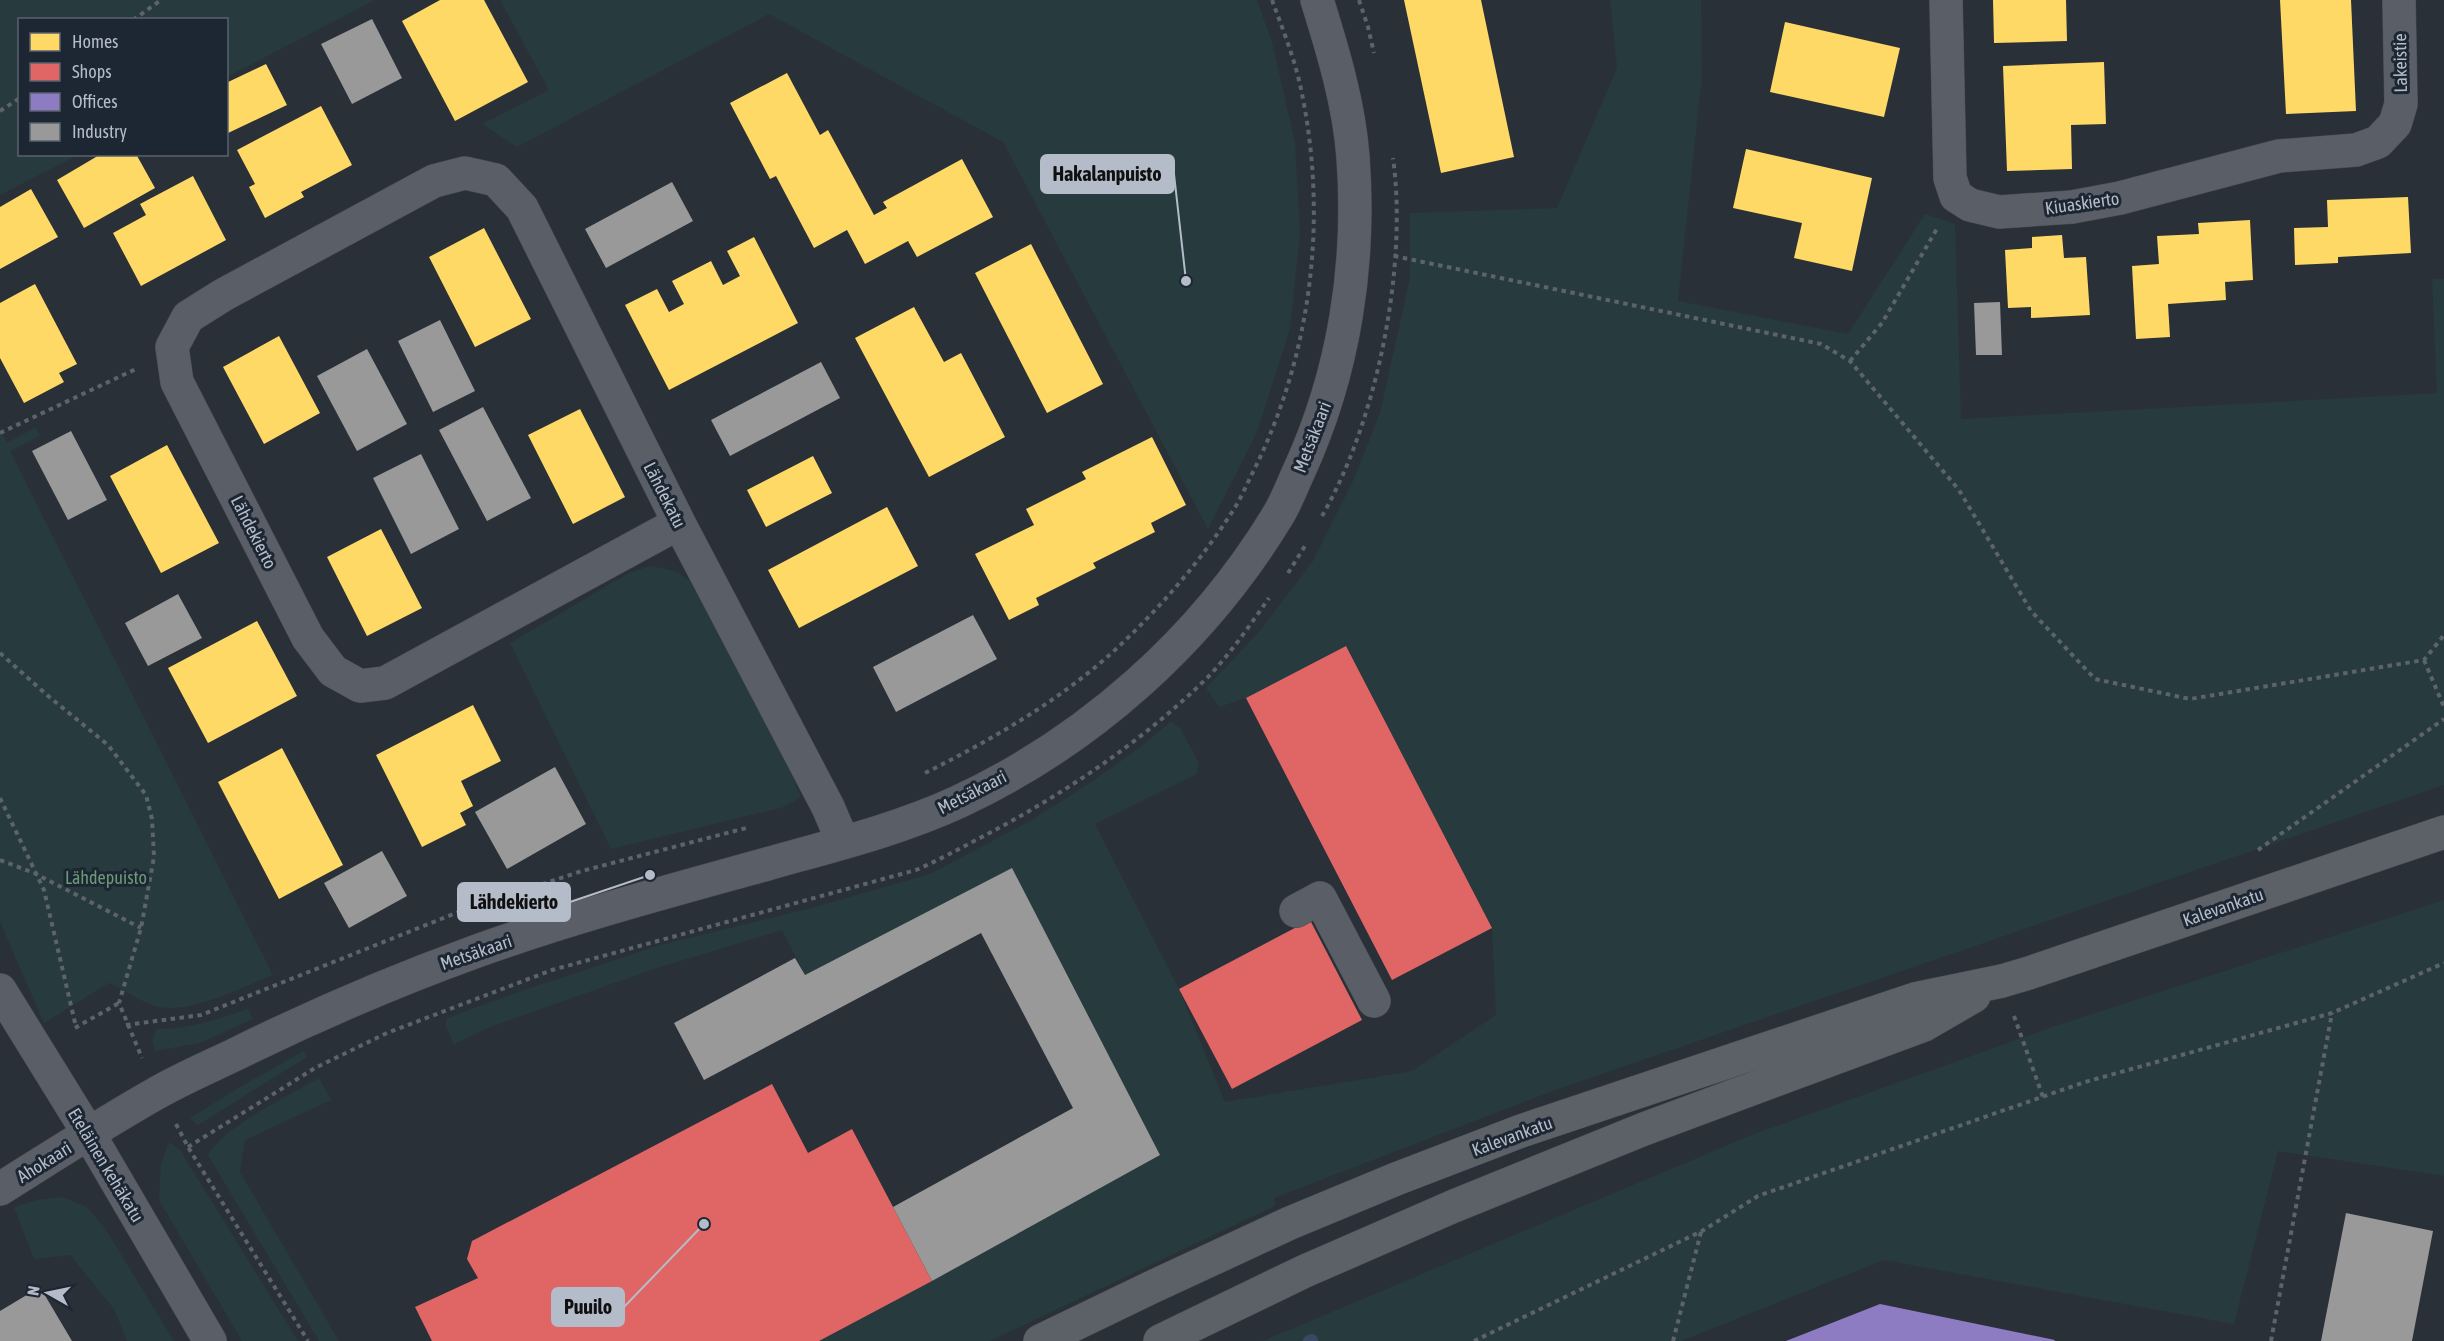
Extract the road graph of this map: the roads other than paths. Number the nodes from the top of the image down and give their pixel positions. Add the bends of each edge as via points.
1 (1317, 0) edge
2 (1946, 0) edge
3 (2399, 0) edge
4 (2395, 124) joint
5 (172, 347) joint
6 (679, 523) junction
7 (2444, 832) edge
8 (843, 842) junction
9 (1296, 911) dead end
10 (2002, 981) junction
11 (0, 990) edge
12 (1374, 1001) dead end
13 (89, 1134) junction
14 (0, 1189) edge
15 (210, 1341) edge
16 (1040, 1341) edge
17 (1160, 1341) edge

1 - 8 street, Metsäkaari via 1347,115 1355,192 1354,253 1346,326 1333,381 1315,436 1279,514 1228,587 1187,636 1090,722 1036,759 961,800 909,822
2 - 4 street, Kiuaskierto via 1950,178 1956,196 1970,205 1999,212 2072,207 2120,198 2279,156 2356,150 2378,142
3 - 4 street, Lakeistie via 2402,82
5 - 6 street, Lähdekierto via 177,382 308,638 333,671 360,686 385,683
5 - 6 street, Lähdekatu via 188,317 434,181 465,174 496,180 522,208
6 - 8 street, Lähdekatu
7 - 10 main road, Kalevankatu
8 - 13 street, Metsäkaari via 635,900 482,949 367,992 159,1091
9 - 12 street via 1320,898
10 - 16 main road, Kalevankatu via 1915,999 1511,1135 1290,1223
10 - 17 main road, Kalevankatu via 1924,1025 1644,1129 1454,1206 1305,1271
11 - 13 street, Eteläinen kehäkatu
13 - 14 street, Ahokaari
13 - 15 street, Eteläinen kehäkatu

